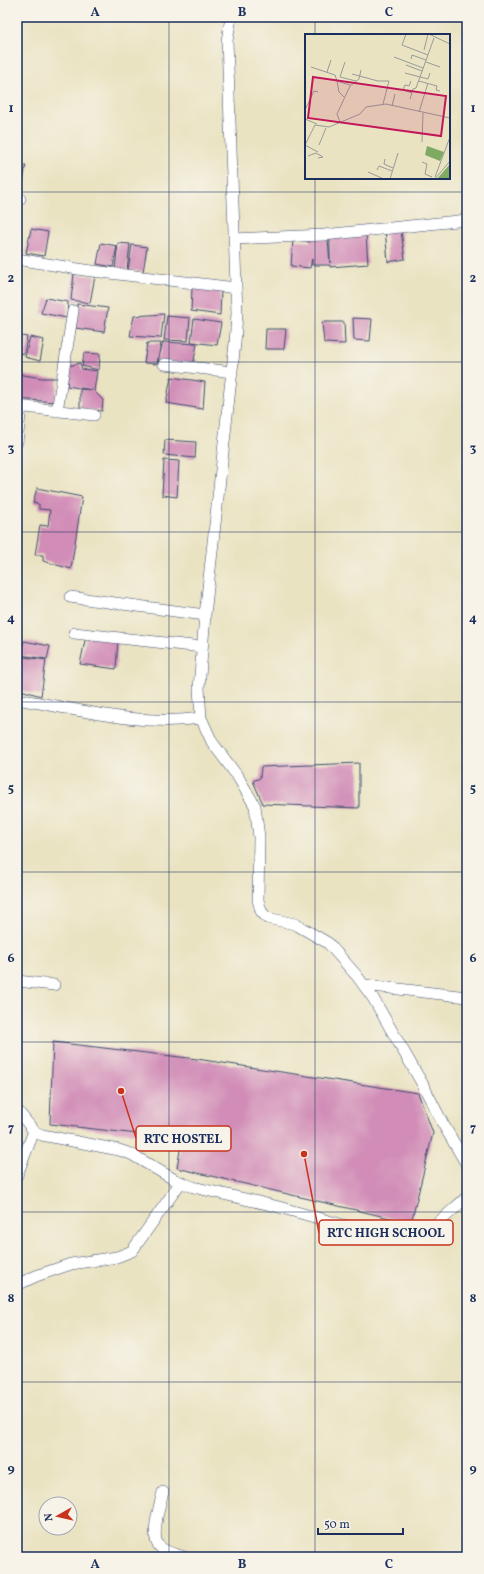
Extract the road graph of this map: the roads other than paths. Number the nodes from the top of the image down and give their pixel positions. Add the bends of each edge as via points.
1 (231, 17) edge
2 (467, 220) edge
3 (234, 239) junction
4 (17, 259) edge
5 (236, 288) junction
6 (73, 311) dead end
7 (164, 364) dead end
8 (232, 372) junction
9 (19, 406) edge
10 (57, 411) junction
11 (94, 415) dead end
12 (17, 442) edge
13 (70, 597) dead end
14 (205, 615) junction
15 (74, 633) dead end
16 (202, 647) junction
17 (17, 699) edge
18 (201, 718) junction
19 (17, 981) edge
20 (54, 985) dead end
21 (364, 986) junction
22 (467, 997) edge
23 (17, 1110) edge
24 (34, 1130) junction
25 (467, 1165) edge
26 (17, 1175) edge
27 (181, 1182) junction
28 (467, 1197) edge
29 (17, 1285) edge
30 (163, 1492) dead end
31 (183, 1557) edge

1 - 3 street via 227,41
2 - 3 street via 324,235
3 - 5 street
4 - 5 street via 84,270
5 - 8 street
6 - 10 street
7 - 8 street
8 - 14 street
9 - 10 street
9 - 12 street
10 - 11 street
13 - 14 street
14 - 16 street
15 - 16 street
16 - 18 street via 199,688
17 - 18 street via 150,720 178,721
18 - 21 street via 212,742 238,777 255,806 259,837 258,900 261,911 267,918 294,924 328,943
19 - 20 street
21 - 22 street
21 - 25 street
23 - 24 street
24 - 26 street
24 - 27 street via 56,1138 104,1146 131,1154
27 - 28 street via 392,1239 418,1236
27 - 29 street via 132,1251 118,1257 72,1264
30 - 31 street via 155,1532 156,1540 160,1547

